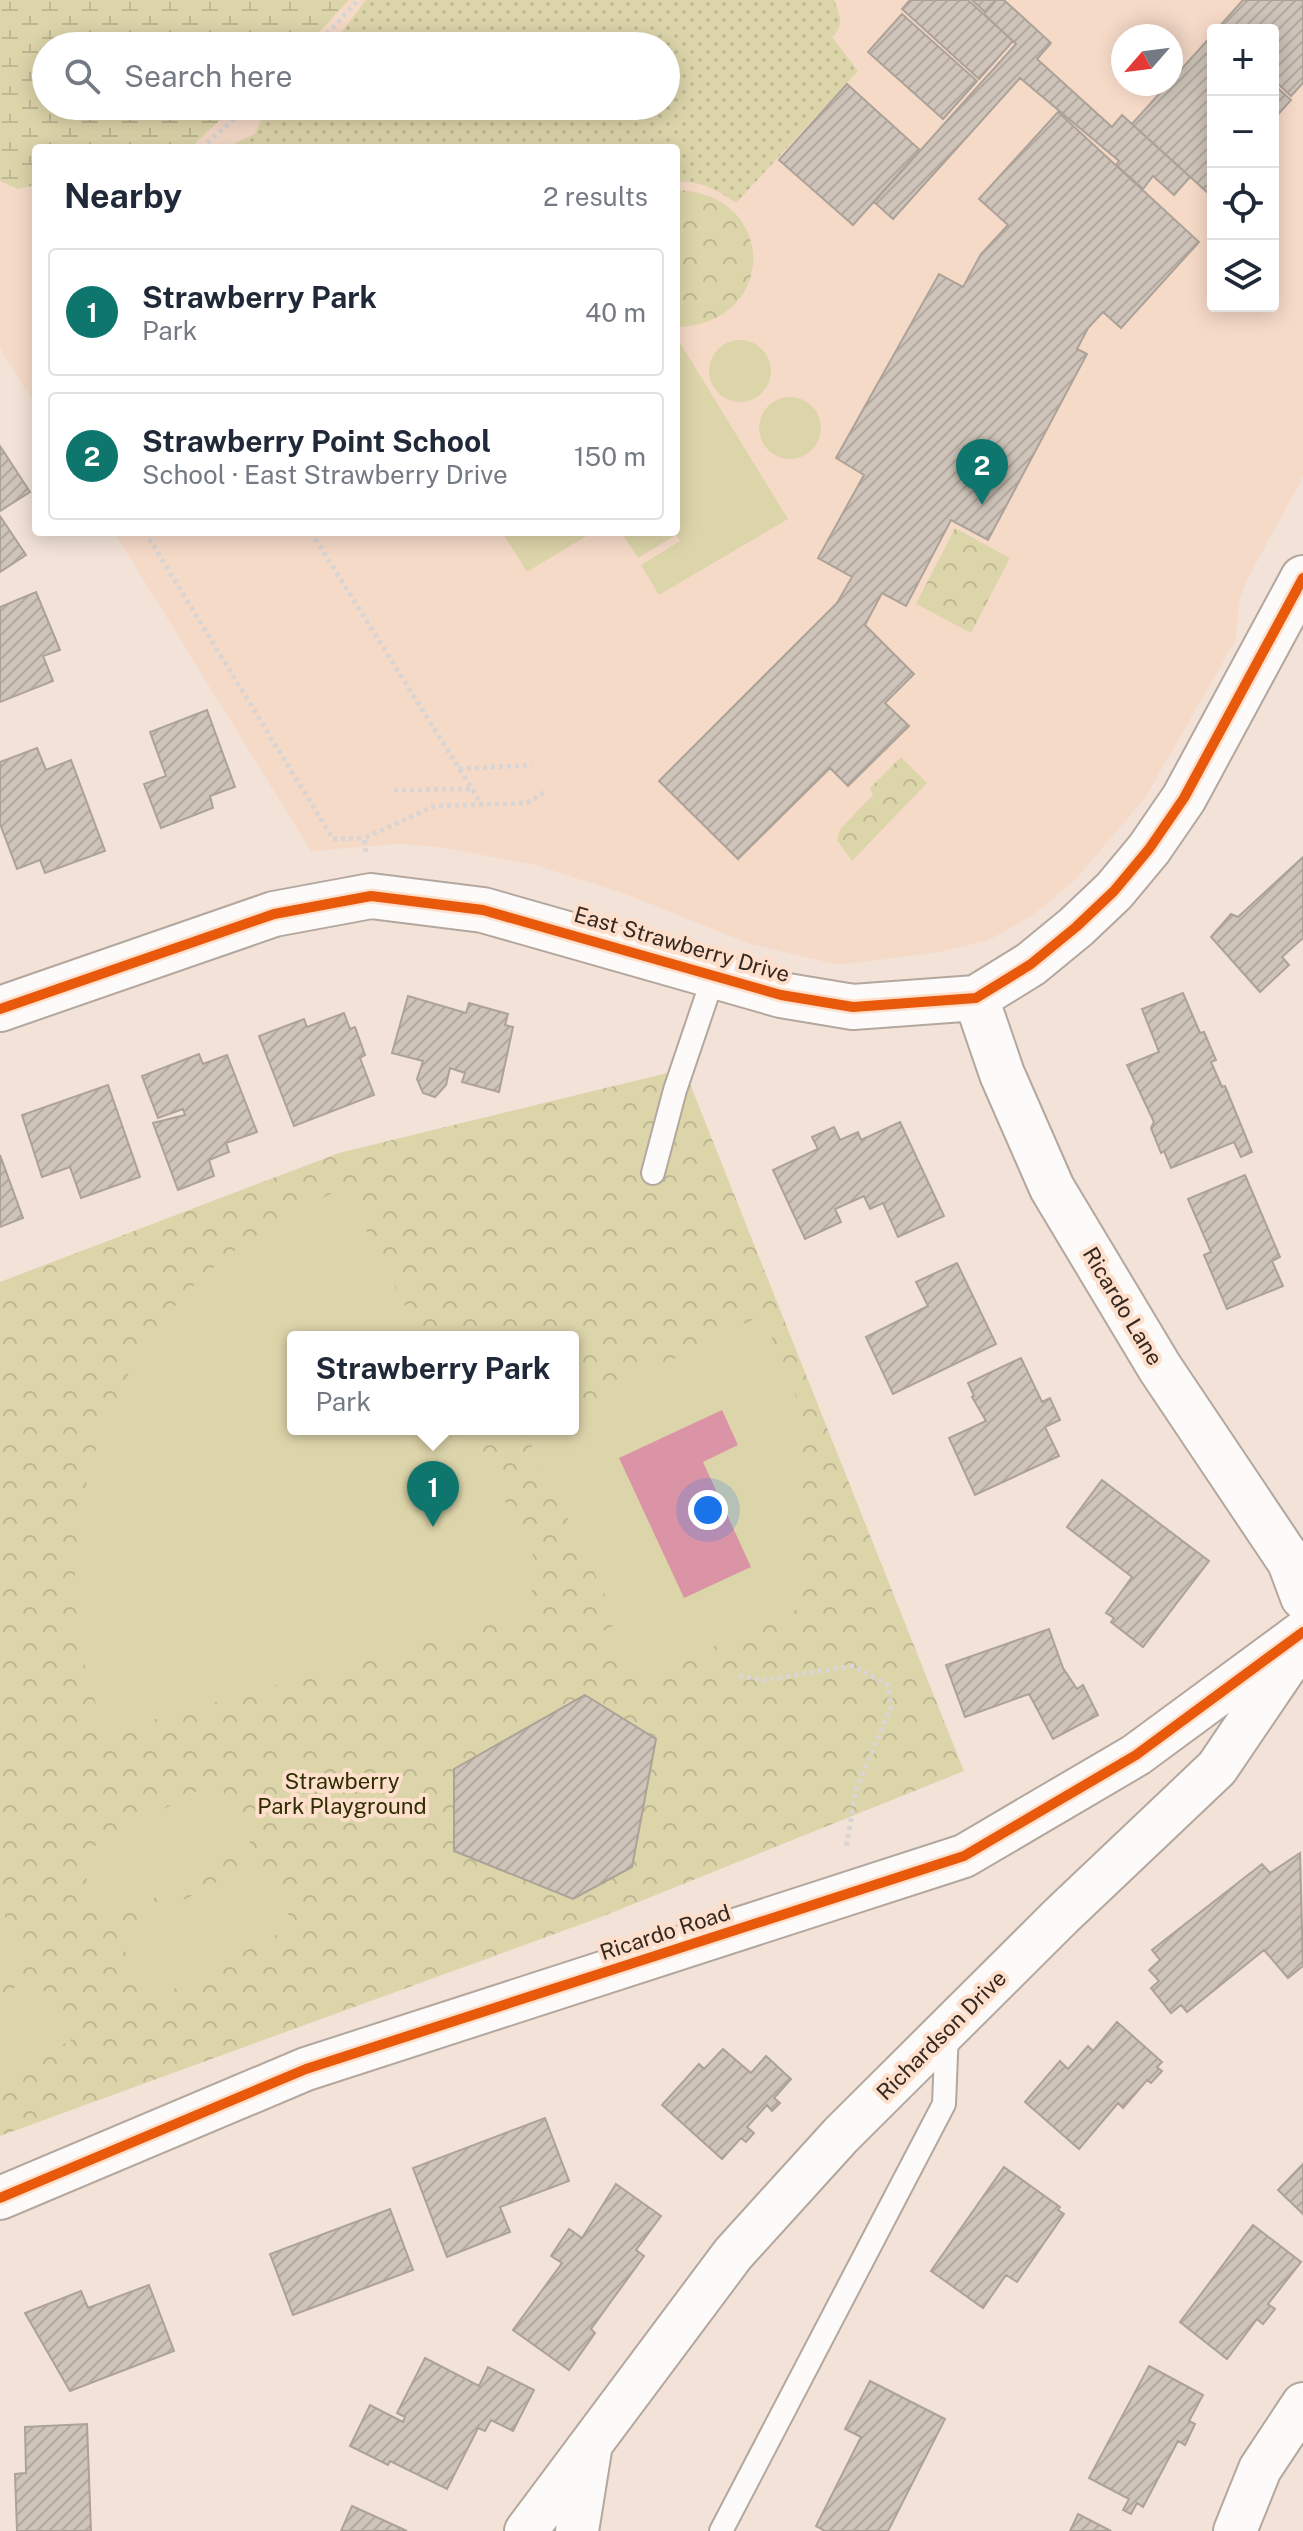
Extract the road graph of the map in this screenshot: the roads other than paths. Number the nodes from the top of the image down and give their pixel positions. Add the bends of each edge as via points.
1 (1303, 578) edge
2 (713, 978) junction
3 (976, 998) junction
4 (0, 1009) edge
5 (653, 1173) dead end
6 (1303, 1597) edge
7 (1303, 1632) edge
8 (1303, 1640) edge
9 (947, 2029) junction
10 (0, 2198) edge
11 (1303, 2404) edge
12 (591, 2443) junction
13 (526, 2531) edge
14 (577, 2531) edge
15 (721, 2531) edge
16 (1235, 2531) edge

1 - 3 street, East Strawberry Drive via 1184,798 1149,849 1076,927 1031,964
2 - 3 street, East Strawberry Drive via 853,1007
2 - 4 street, East Strawberry Drive via 483,910 371,896 274,914
2 - 5 lane
3 - 6 street, Ricardo Lane via 1002,1074 1052,1188 1160,1368 1290,1562
7 - 10 street, Ricardo Road via 1136,1755 964,1856 306,2069
8 - 9 street, Richardson Drive via 1217,1768
9 - 12 street, Richardson Drive via 733,2254
9 - 15 lane via 944,2104
11 - 16 street via 1260,2469
12 - 13 street, Richardson Drive
12 - 14 street, Richardson Drive

